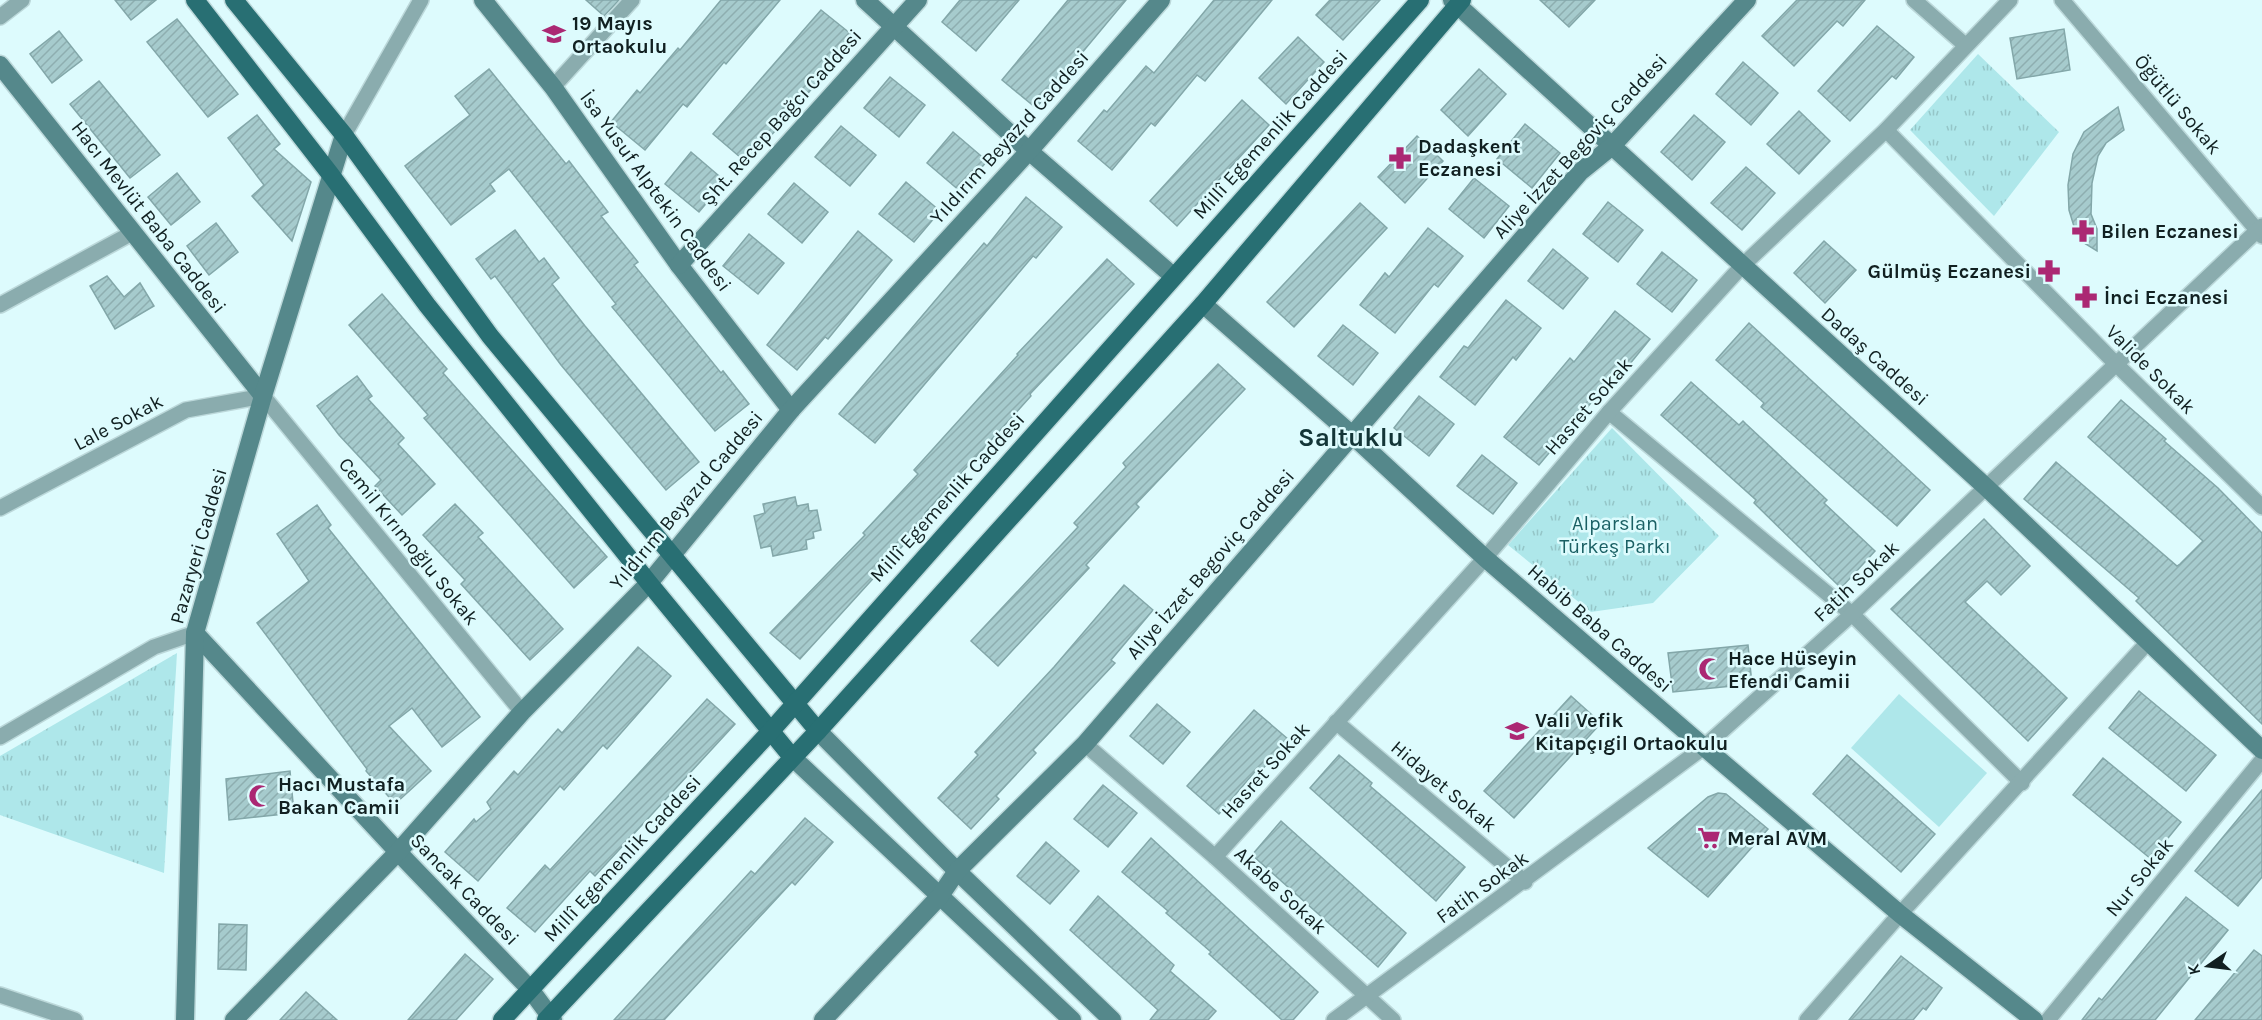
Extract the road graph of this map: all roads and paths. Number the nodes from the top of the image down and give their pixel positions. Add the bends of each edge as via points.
1 (22, 0) edge
2 (195, 0) edge
3 (234, 0) edge
4 (421, 0) edge
5 (483, 0) edge
6 (632, 0) edge
7 (864, 0) edge
8 (918, 0) edge
9 (1161, 0) edge
10 (1420, 0) edge
11 (1747, 0) edge
12 (1914, 0) edge
13 (2010, 0) edge
14 (2062, 0) edge
15 (1457, 2) edge
16 (0, 17) edge
17 (893, 28) junction
18 (1965, 45) junction
19 (0, 65) edge
20 (554, 87) junction
21 (1886, 130) junction
22 (344, 135) junction
23 (1611, 147) junction
24 (1029, 151) junction
25 (332, 175) junction
26 (2261, 231) edge
27 (132, 233) junction
28 (679, 265) junction
29 (1742, 266) junction
30 (1173, 276) junction
31 (1203, 304) junction
32 (0, 305) edge
33 (2116, 364) junction
34 (263, 396) junction
35 (791, 410) junction
36 (1609, 412) junction
37 (1351, 434) junction
38 (1987, 488) junction
39 (2262, 507) edge
40 (0, 508) edge
41 (672, 556) junction
42 (1485, 558) junction
43 (649, 583) junction
44 (1852, 614) junction
45 (195, 633) junction
46 (2148, 642) junction
47 (793, 704) junction
48 (522, 712) junction
49 (1336, 722) junction
50 (818, 731) junction
51 (770, 732) junction
52 (0, 737) edge
53 (1085, 744) junction
54 (1704, 747) junction
55 (2262, 750) edge
56 (792, 758) junction
57 (2262, 760) edge
58 (2022, 783) junction
59 (398, 852) junction
60 (1215, 857) junction
61 (957, 871) junction
62 (1525, 882) junction
63 (940, 896) junction
64 (1900, 914) junction
65 (530, 989) junction
66 (0, 995) edge
67 (1366, 998) junction
68 (550, 1019) edge
69 (75, 1020) edge
70 (185, 1020) edge
71 (234, 1020) edge
72 (502, 1020) edge
73 (823, 1020) edge
74 (1072, 1020) edge
75 (1112, 1020) edge
76 (1334, 1020) edge
77 (1393, 1020) edge
78 (1807, 1020) edge
79 (2034, 1020) edge
80 (2048, 1020) edge

1 - 16 street
2 - 25 main road
3 - 22 main road
4 - 22 street
5 - 20 street, İsa Yusuf Alptekin Caddesi
6 - 20 street
7 - 17 street
8 - 17 street, Şht. Recep Bağcı Caddesi
9 - 24 street, Yıldırım Beyazıd Caddesi
10 - 30 main road, Millî Egemenlik Caddesi
11 - 23 street, Aliye İzzet Begoviç Caddesi
12 - 18 street
13 - 18 street, Hasret Sokak
14 - 26 street, Öğütlü Sokak
15 - 23 street, Dadaş Caddesi
15 - 31 main road
17 - 24 street
17 - 28 street, Şht. Recep Bağcı Caddesi
18 - 21 street, Hasret Sokak
19 - 27 street, Hacı Mevlüt Baba Caddesi
20 - 28 street, İsa Yusuf Alptekin Caddesi
21 - 29 street, Hasret Sokak
21 - 33 street, Valide Sokak
22 - 25 street, Pazaryeri Caddesi
22 - 41 main road via 490,336
23 - 29 street, Dadaş Caddesi
23 - 37 street, Aliye İzzet Begoviç Caddesi via 1580,172
24 - 30 street
24 - 35 street, Yıldırım Beyazıd Caddesi
25 - 34 street, Pazaryeri Caddesi
25 - 43 main road via 427,305
26 - 33 street, Fatih Sokak
27 - 32 street
27 - 34 street, Hacı Mevlüt Baba Caddesi
28 - 35 street, İsa Yusuf Alptekin Caddesi
29 - 36 street, Hasret Sokak
29 - 38 street, Dadaş Caddesi
30 - 47 main road, Millî Egemenlik Caddesi
31 - 37 street, Habib Baba Caddesi
31 - 50 main road
33 - 38 street, Fatih Sokak
33 - 39 street, Valide Sokak
34 - 40 street, Lale Sokak via 186,410
34 - 45 street, Pazaryeri Caddesi
34 - 48 street, Cemil Kırımoğlu Sokak
35 - 41 street, Yıldırım Beyazıd Caddesi
36 - 42 street, Hasret Sokak
36 - 44 street
37 - 42 street, Habib Baba Caddesi
37 - 53 street, Aliye İzzet Begoviç Caddesi
38 - 44 street, Fatih Sokak
38 - 46 street, Dadaş Caddesi
41 - 43 street, Yıldırım Beyazıd Caddesi
41 - 47 main road
42 - 49 street, Hasret Sokak
42 - 54 street, Habib Baba Caddesi
43 - 48 street, Yıldırım Beyazıd Caddesi
43 - 51 main road
44 - 54 street, Fatih Sokak
44 - 58 street
45 - 52 street via 154,647
45 - 59 street, Sancak Caddesi
45 - 70 street, Pazaryeri Caddesi
46 - 55 street, Dadaş Caddesi
46 - 58 street
47 - 50 main road
47 - 51 main road, Millî Egemenlik Caddesi
48 - 59 street, Yıldırım Beyazıd Caddesi
49 - 60 street, Hasret Sokak
49 - 62 street, Hidayet Sokak
50 - 56 main road
50 - 61 street
51 - 56 main road
51 - 65 main road, Millî Egemenlik Caddesi
53 - 60 street, Akabe Sokak
53 - 61 street, Aliye İzzet Begoviç Caddesi
54 - 62 street, Fatih Sokak
54 - 64 street, Habib Baba Caddesi
56 - 63 street
56 - 68 main road
57 - 80 street, Nur Sokak
58 - 64 street
59 - 65 street, Sancak Caddesi
59 - 71 street, Yıldırım Beyazıd Caddesi
60 - 67 street, Akabe Sokak
61 - 63 street, Aliye İzzet Begoviç Caddesi
61 - 75 street
62 - 67 street, Fatih Sokak
63 - 73 street, Aliye İzzet Begoviç Caddesi
63 - 74 street
64 - 78 street
64 - 79 street, Habib Baba Caddesi
65 - 68 street, Sancak Caddesi
65 - 72 main road, Millî Egemenlik Caddesi
66 - 69 street
67 - 76 street, Fatih Sokak
67 - 77 street, Akabe Sokak

